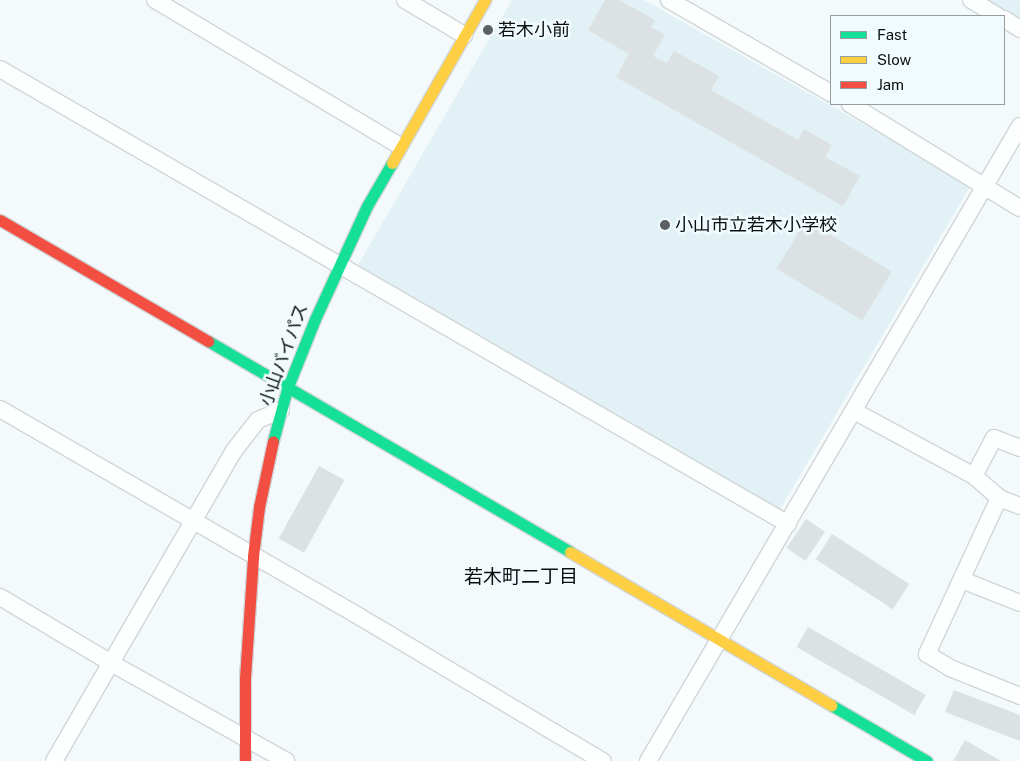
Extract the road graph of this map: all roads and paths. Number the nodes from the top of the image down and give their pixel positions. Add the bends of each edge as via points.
1 (155, 0) edge
2 (404, 0) edge
3 (485, 0) edge
4 (669, 0) edge
5 (971, 0) edge
6 (996, 15) edge
7 (1005, 20) edge
8 (1020, 29) edge
9 (464, 35) junction
10 (0, 69) edge
11 (830, 92) edge
12 (852, 105) edge
13 (1020, 126) edge
14 (400, 146) junction
15 (984, 188) junction
16 (1020, 208) edge
17 (0, 220) edge
18 (340, 264) junction
19 (287, 389) junction
20 (0, 409) edge
21 (281, 410) junction
22 (854, 411) junction
23 (1020, 448) edge
24 (974, 476) junction
25 (999, 498) junction
26 (1020, 506) edge
27 (194, 521) junction
28 (788, 524) junction
29 (253, 556) junction
30 (962, 580) junction
31 (0, 597) edge
32 (1020, 603) edge
33 (721, 640) junction
34 (111, 663) junction
35 (1020, 696) edge
36 (244, 738) junction
37 (54, 761) edge
38 (245, 761) edge
39 (286, 761) edge
40 (602, 761) edge
41 (648, 761) edge
42 (927, 761) edge

1 - 14 street
2 - 9 street
3 - 9 main road, 小山バイパス
4 - 11 street
5 - 6 street
7 - 8 street
9 - 14 main road, 小山バイパス
10 - 18 street
12 - 15 street via 890,126
13 - 15 street
14 - 18 main road, 小山バイパス
15 - 16 street
15 - 22 street
17 - 19 main road
18 - 19 main road, 小山バイパス
18 - 28 street
19 - 21 main road, 小山バイパス
19 - 33 main road
20 - 27 street
21 - 27 street via 258,420 234,452
21 - 29 main road, 小山バイパス via 259,507
22 - 24 street
22 - 28 street
23 - 24 street via 994,438
24 - 25 street
25 - 26 street
25 - 30 street
27 - 29 street
27 - 34 street
28 - 33 street
29 - 36 main road, 小山バイパス
29 - 40 street
30 - 32 street
30 - 35 street via 927,654 950,668
31 - 34 street
33 - 41 street
33 - 42 main road
34 - 36 street
34 - 37 street
36 - 38 main road, 小山バイパス
36 - 39 street

